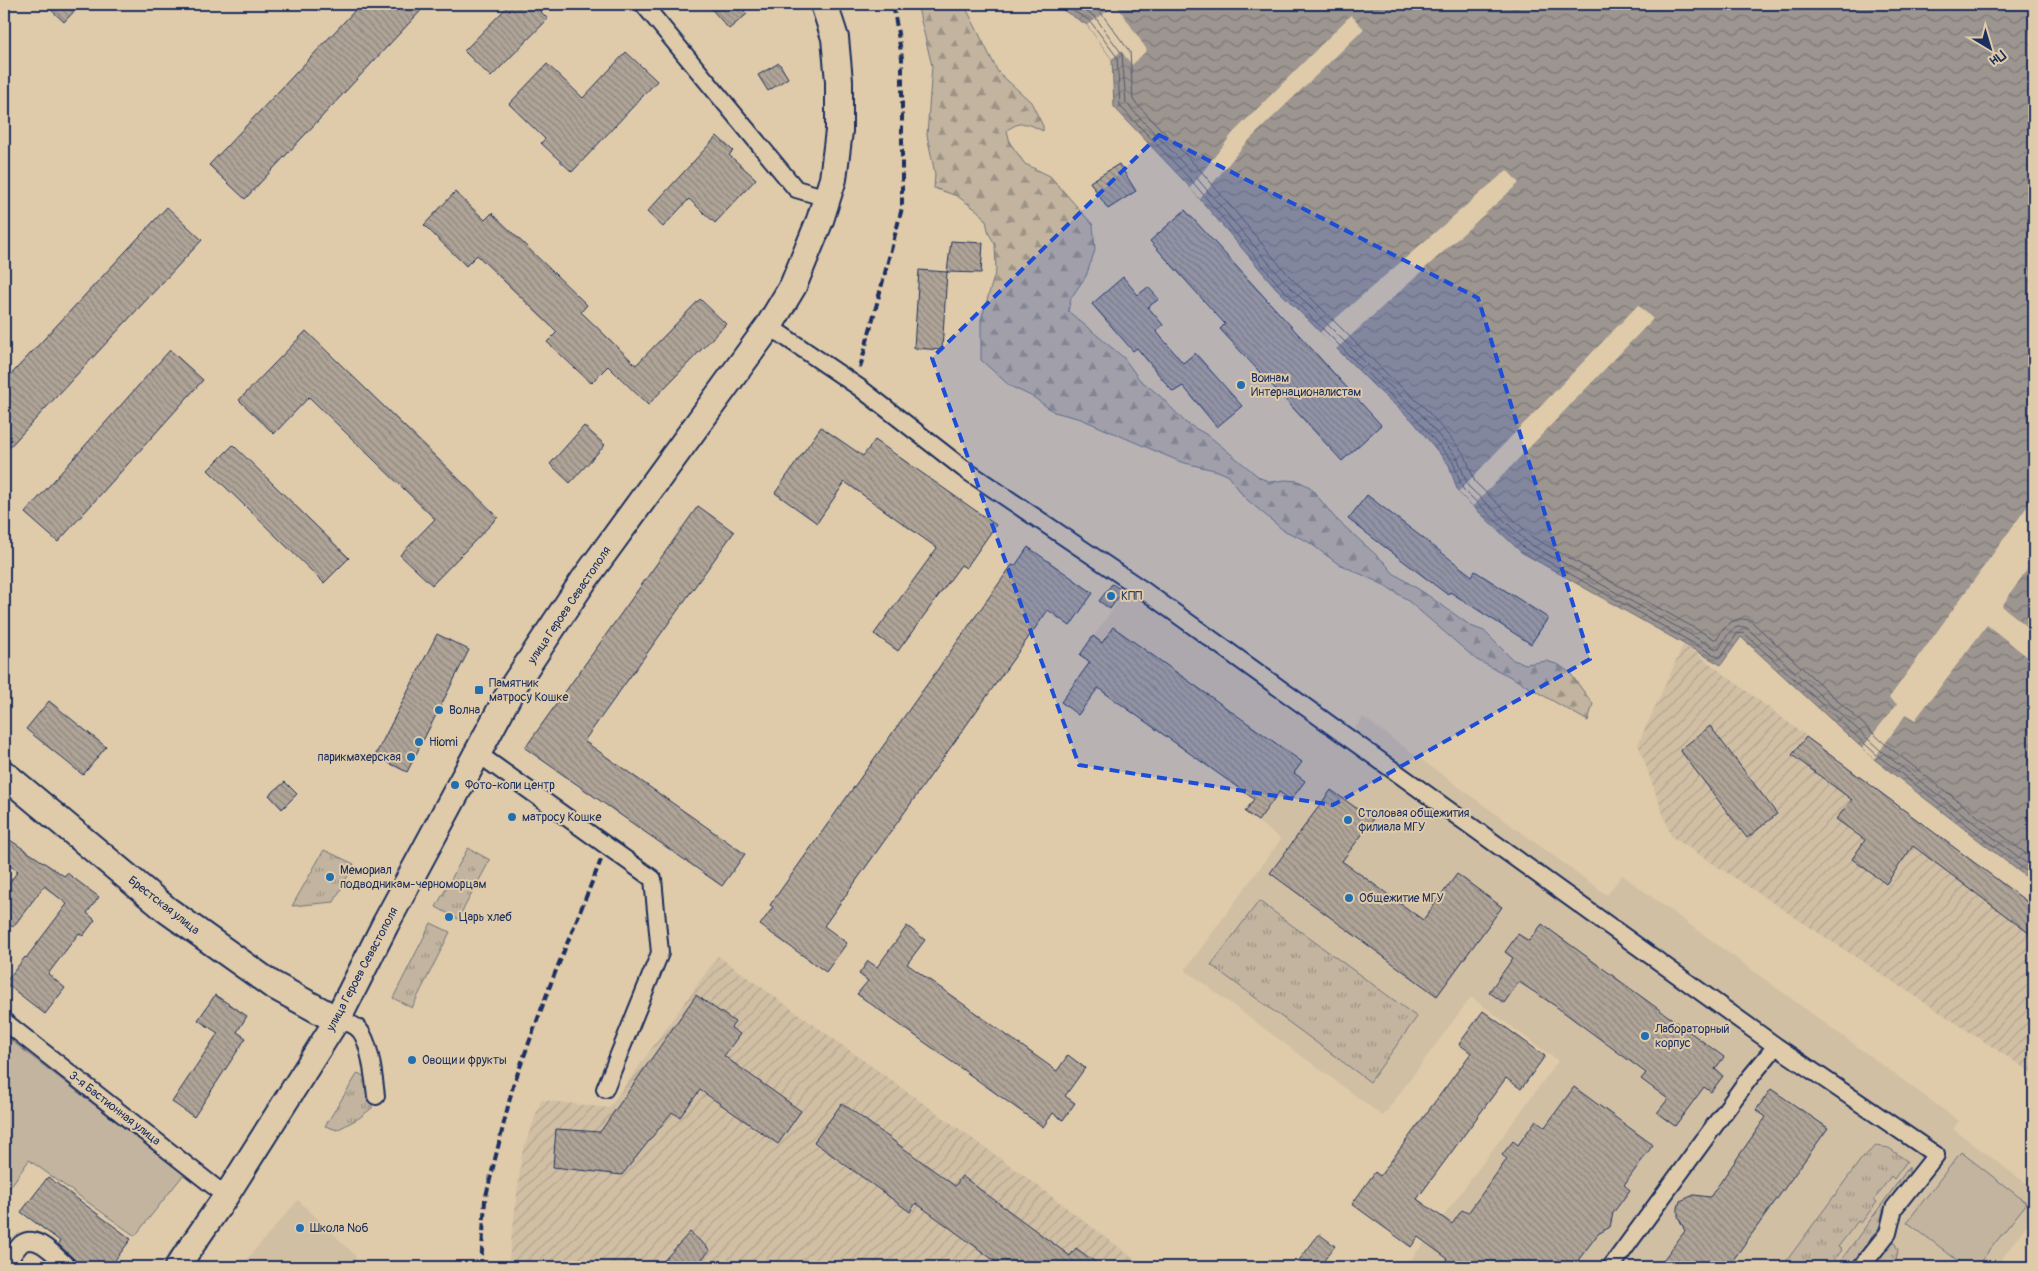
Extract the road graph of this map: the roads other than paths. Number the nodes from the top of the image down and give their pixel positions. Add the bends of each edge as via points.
1 (643, 4) edge
2 (824, 4) edge
3 (827, 198) junction
4 (769, 326) junction
5 (477, 753) junction
6 (4, 774) edge
7 (337, 1020) junction
8 (4, 1021) edge
9 (1776, 1046) junction
10 (605, 1088) dead end
11 (376, 1096) dead end
12 (226, 1196) junction
13 (4, 1267) edge
14 (68, 1267) edge
15 (177, 1267) edge
16 (1611, 1267) edge
17 (1861, 1267) edge

1 - 3 street via 796,189
2 - 3 main road, улица Героев Севастополя via 835,38 839,81 839,131 833,179
3 - 4 main road, улица Героев Севастополя via 793,286
4 - 5 main road, улица Героев Севастополя via 584,580 514,685
4 - 9 street via 860,388 964,469 1146,592
5 - 7 main road, улица Героев Севастополя
5 - 10 street via 653,879 660,953
6 - 7 main road, Брестская улица via 167,910 271,984
7 - 11 street via 354,1026 362,1034 373,1070
7 - 12 main road, улица Героев Севастополя
8 - 12 street, 3-я Бастионная улица
9 - 16 street
9 - 17 street via 1936,1155 1894,1208 1888,1232
12 - 15 main road, улица Героев Севастополя
13 - 14 street via 29,1240 38,1242

